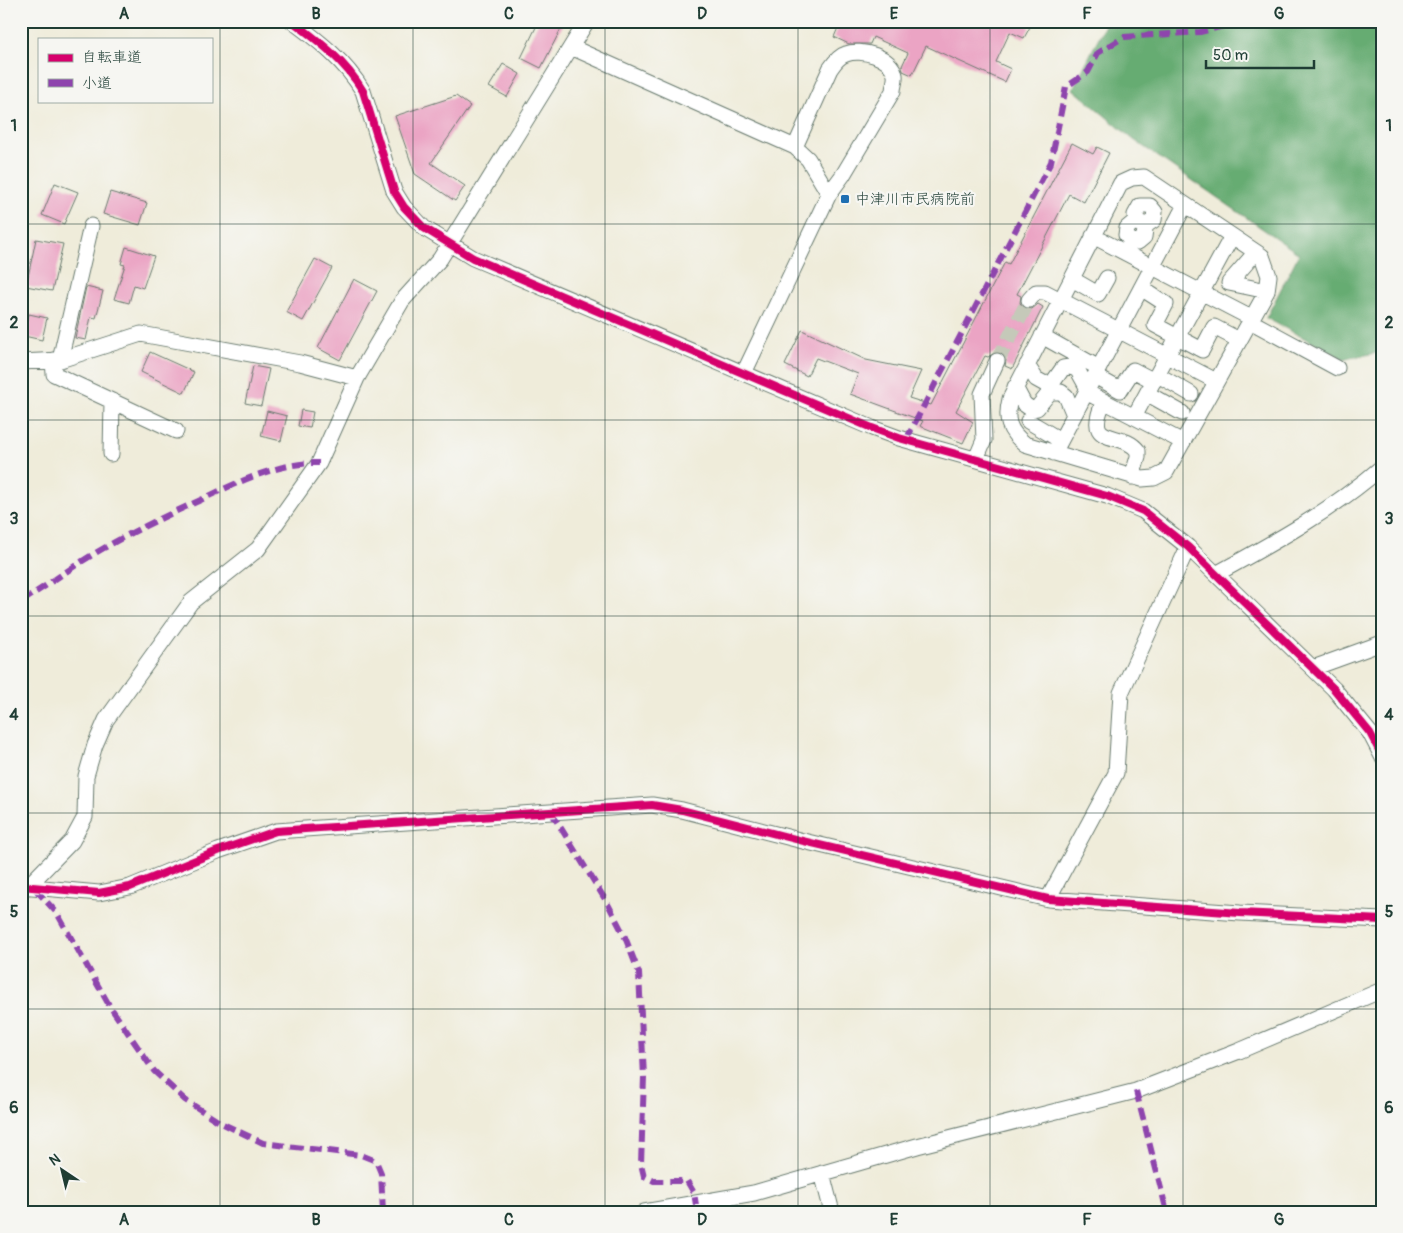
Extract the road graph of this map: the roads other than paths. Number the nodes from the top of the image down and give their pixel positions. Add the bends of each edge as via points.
1 (292, 21) edge
2 (587, 21) edge
3 (571, 48) junction
4 (796, 147) junction
5 (1160, 188) junction
6 (829, 194) junction
7 (1185, 205) junction
8 (1140, 224) dead end
9 (91, 226) dead end
10 (1093, 236) junction
11 (1232, 236) junction
12 (448, 244) junction
13 (1256, 252) junction
14 (1152, 267) junction
15 (1107, 278) dead end
16 (1072, 279) junction
17 (1141, 288) junction
18 (1267, 291) junction
19 (1202, 293) junction
20 (1029, 300) dead end
21 (1060, 301) junction
22 (1251, 320) junction
23 (1118, 331) junction
24 (1042, 336) junction
25 (1178, 337) junction
26 (1239, 340) junction
27 (1168, 357) junction
28 (56, 360) junction
29 (21, 362) edge
30 (997, 362) tunnel mouth
31 (1027, 366) junction
32 (1337, 368) dead end
33 (744, 373) junction
34 (357, 378) junction
35 (1092, 381) junction
36 (1216, 381) junction
37 (1153, 383) junction
38 (1015, 387) junction
39 (1191, 394) dead end
40 (1104, 401) junction
41 (112, 402) junction
42 (1182, 413) dead end
43 (1074, 414) junction
44 (1134, 417) junction
45 (1037, 421) dead end
46 (176, 431) dead end
47 (1183, 442) junction
48 (1057, 447) junction
49 (111, 454) dead end
50 (976, 459) junction
51 (1382, 467) edge
52 (1132, 477) junction
53 (1188, 546) junction
54 (1216, 574) junction
55 (1382, 643) edge
56 (1312, 668) junction
57 (1382, 756) edge
58 (24, 887) edge
59 (1048, 899) junction
60 (1382, 920) edge
61 (1382, 990) edge
62 (822, 1173) junction
63 (644, 1212) edge
64 (832, 1212) edge

1 - 12 street via 328,49 354,76 362,90 394,191 424,228
2 - 3 street
3 - 4 street
3 - 12 street
4 - 6 street via 808,159
4 - 6 street via 830,69 844,54 859,50 891,66 895,76 893,91
5 - 7 street
5 - 8 street via 1150,206 1155,212 1154,220
5 - 10 street via 1144,177 1121,183
6 - 33 street
7 - 11 street
7 - 14 street
9 - 28 street
10 - 14 street
10 - 16 street
11 - 13 street
11 - 19 street
12 - 33 street
12 - 34 street via 440,258 402,301
13 - 18 street via 1267,267
13 - 18 street via 1229,283
14 - 17 street
14 - 19 street
15 - 16 street via 1098,294
16 - 21 street
17 - 23 street
17 - 25 street via 1166,304 1155,325
18 - 22 street
19 - 22 street
19 - 25 street
20 - 21 street via 1036,292 1045,292
21 - 23 street
21 - 24 street
22 - 26 street
22 - 32 street
23 - 27 street
23 - 35 street
24 - 31 street
24 - 35 street
25 - 26 street via 1202,350 1214,327
25 - 27 street
26 - 36 street
27 - 36 street
27 - 37 street
28 - 29 street
28 - 34 street via 140,334 300,363
28 - 41 street via 54,374
30 - 50 street via 982,394 984,440
31 - 35 street via 1036,379 1045,384 1053,382 1063,368 1070,367
31 - 38 street
33 - 50 street via 890,434
34 - 58 street via 323,456 258,549 190,602 106,720 94,745 86,776 85,817 72,840
35 - 37 street via 1120,390 1133,370
35 - 40 street
35 - 43 street
36 - 47 street
37 - 39 street
37 - 42 street
37 - 44 street
38 - 43 street via 1024,404 1031,409 1037,408 1050,392 1061,392
38 - 48 street via 1007,413 1014,435 1025,444
40 - 44 street
40 - 52 street via 1097,423 1101,432 1106,437 1129,442 1138,451
41 - 46 street
41 - 49 street
43 - 48 street
44 - 47 street
45 - 48 street
47 - 52 street via 1166,472 1154,478
48 - 52 street
50 - 53 street via 1107,496 1143,511
51 - 54 street via 1353,492 1290,534
53 - 54 street
53 - 59 street via 1121,693 1116,773
54 - 56 street
55 - 56 street
56 - 57 street via 1352,710 1370,733
58 - 59 street via 99,893 130,888 276,831 652,805
59 - 60 street
61 - 62 street via 1239,1052 1136,1091
62 - 63 street via 754,1193
62 - 64 street

